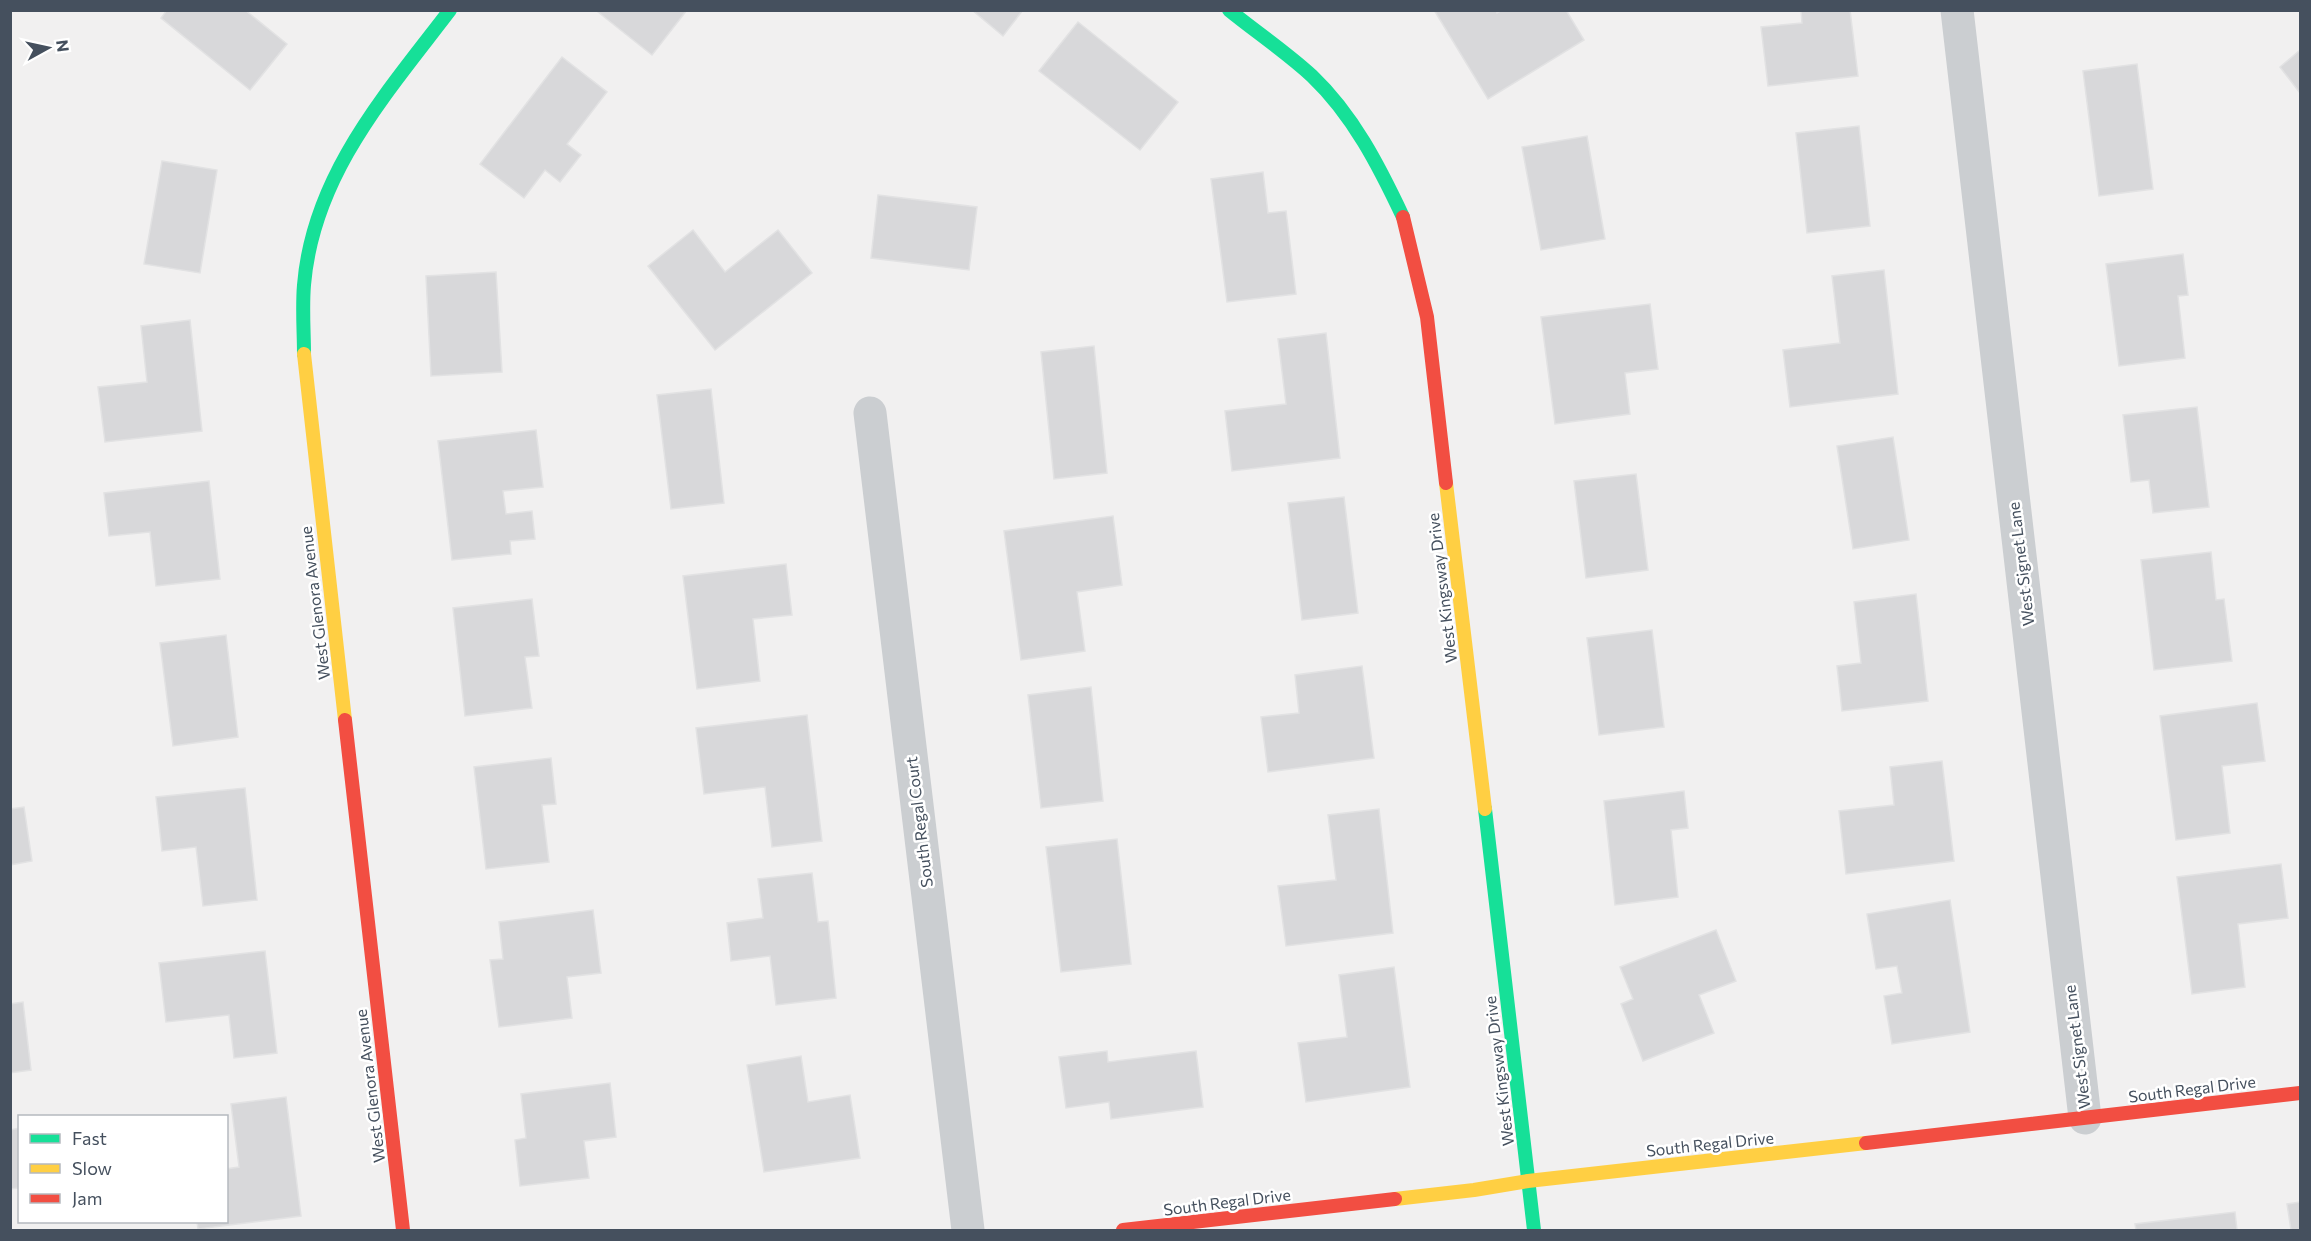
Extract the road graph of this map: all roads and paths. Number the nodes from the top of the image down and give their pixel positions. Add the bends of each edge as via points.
1 (1229, 10) edge
2 (1957, 10) edge
3 (438, 15) edge
4 (870, 413) dead end
5 (2301, 1093) edge
6 (2085, 1118) junction
7 (1528, 1181) junction
8 (404, 1230) edge
9 (968, 1230) edge
10 (1123, 1230) edge
11 (1534, 1230) edge

1 - 7 street, West Kingsway Drive via 1311,76 1343,111 1375,158 1404,218 1427,317
2 - 6 street, West Signet Lane
3 - 8 street, West Glenora Avenue via 360,129 327,190 303,285 304,365
4 - 9 street, South Regal Court
5 - 6 street, South Regal Drive
6 - 7 street, South Regal Drive
7 - 10 street, South Regal Drive
7 - 11 street, West Kingsway Drive

